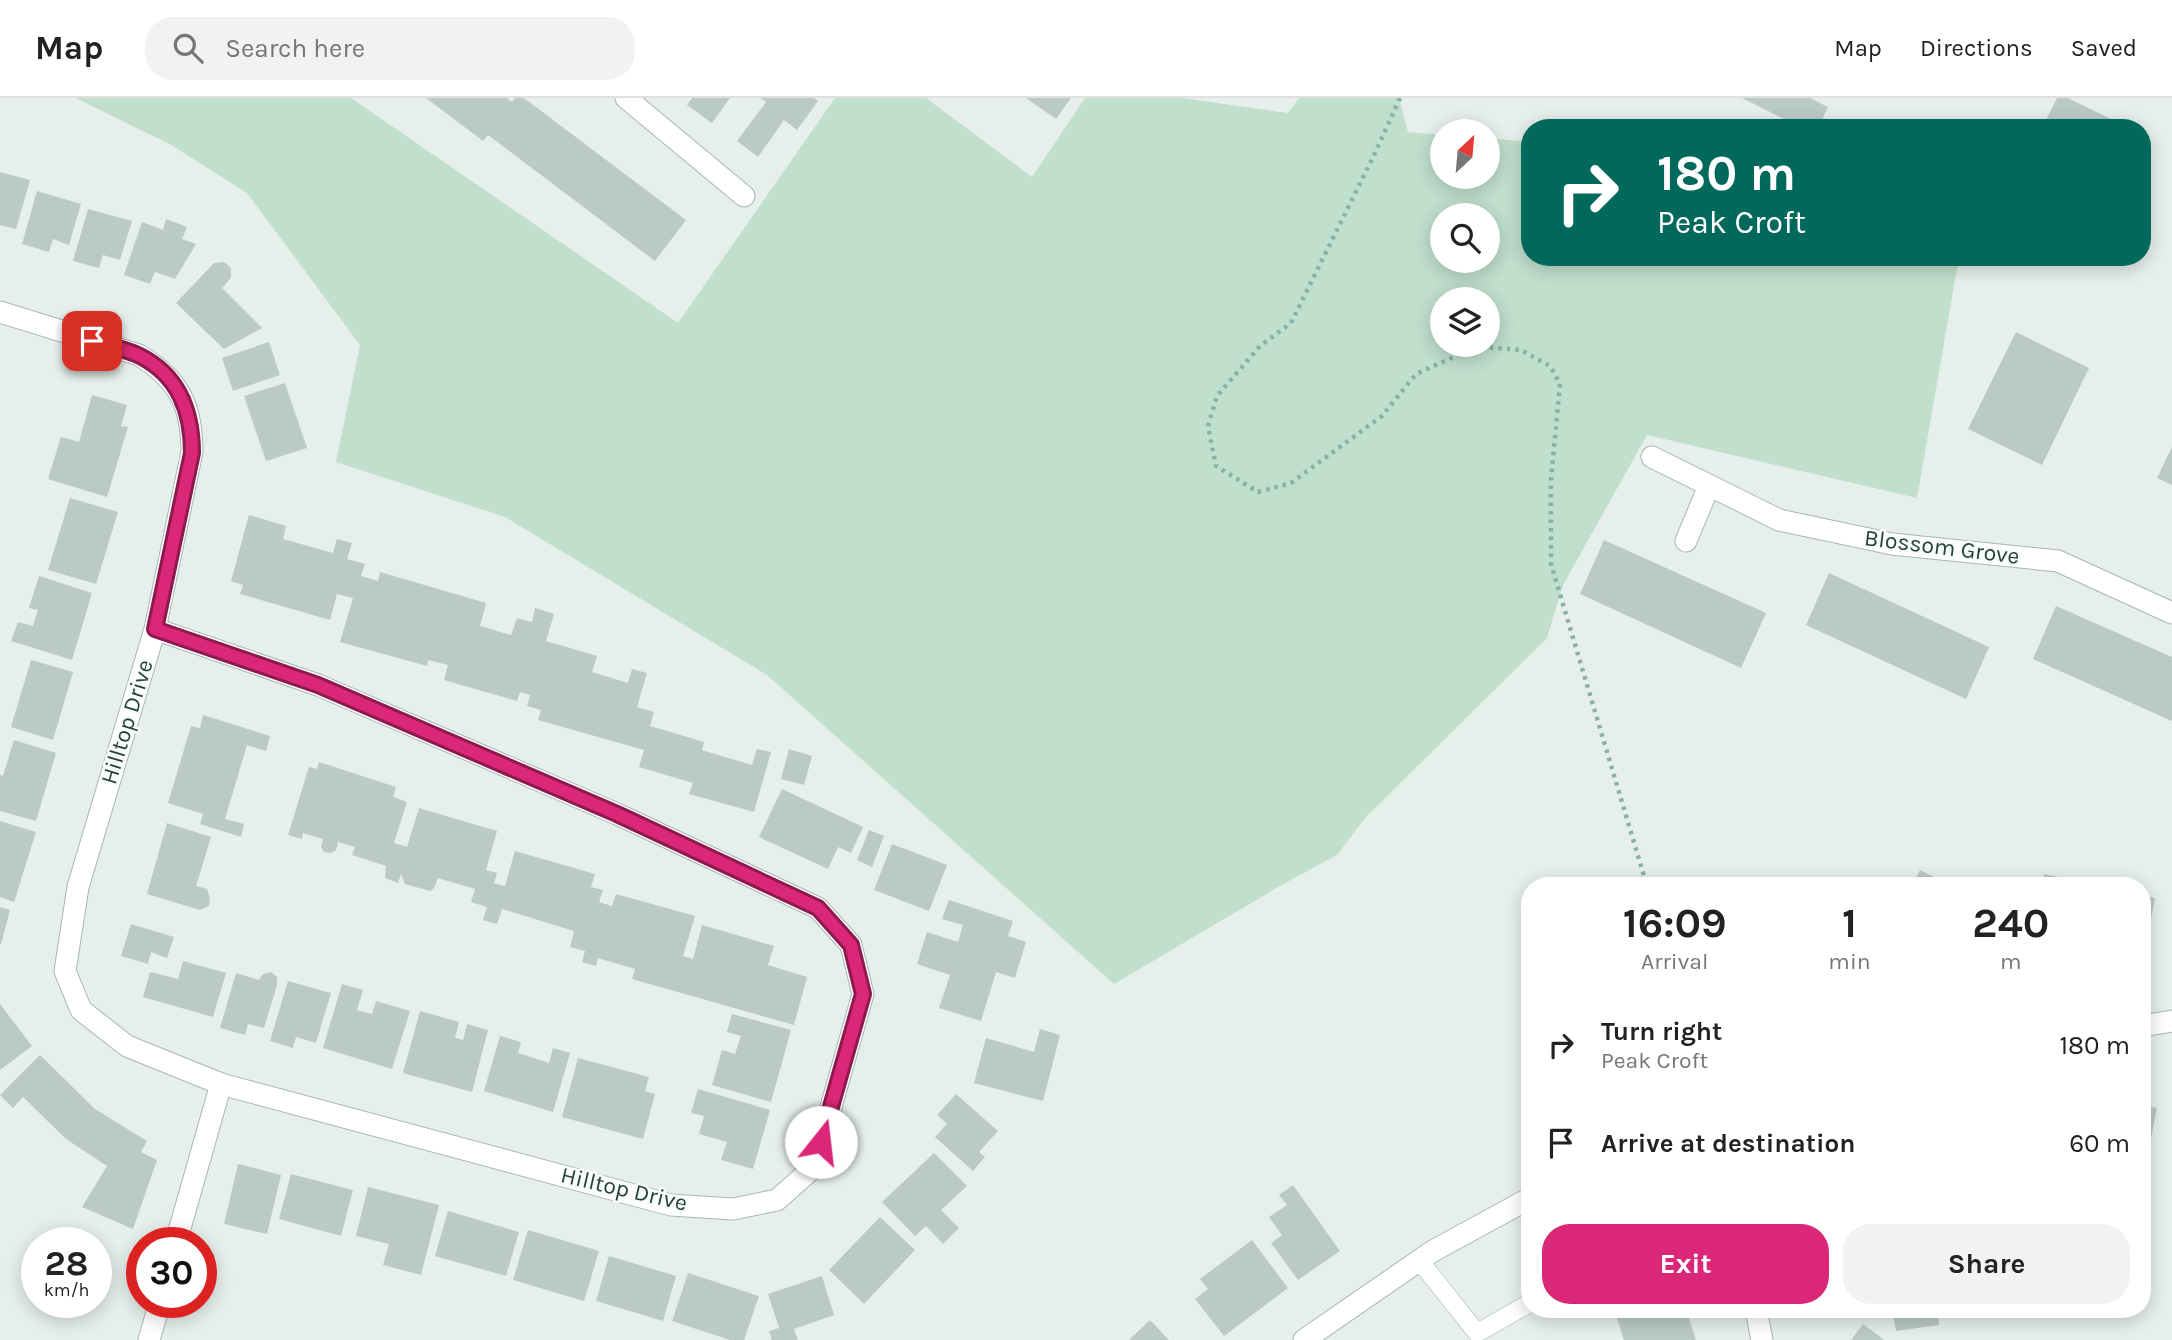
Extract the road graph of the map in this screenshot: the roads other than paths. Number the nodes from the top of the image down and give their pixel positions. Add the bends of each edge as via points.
1 (626, 98) edge
2 (744, 196) dead end
3 (0, 312) edge
4 (1652, 457) dead end
5 (1709, 486) junction
6 (1686, 541) dead end
7 (2172, 613) edge
8 (155, 629) junction
9 (2172, 1021) edge
10 (2151, 1024) edge
11 (220, 1084) junction
12 (1521, 1203) edge
13 (180, 1227) edge
14 (1419, 1260) junction
15 (1521, 1308) edge
16 (155, 1318) edge
17 (1758, 1318) edge
18 (149, 1340) edge
19 (1304, 1340) edge
20 (1762, 1340) edge

1 - 2 street
3 - 8 street via 139,355 159,368 177,390 192,429 192,453
4 - 5 street, Blossom Grove
5 - 6 street
5 - 7 street, Blossom Grove via 1779,520 1892,544 2058,561
8 - 11 street, Hilltop Drive via 78,887 65,971 81,1010 127,1046
8 - 11 street, Hilltop Drive via 318,685 617,814 818,908 851,945 863,994 814,1167 777,1200 733,1209 671,1205
9 - 10 street
11 - 13 street
12 - 14 street
14 - 15 lane via 1477,1332
14 - 19 street
16 - 18 street
17 - 20 street

